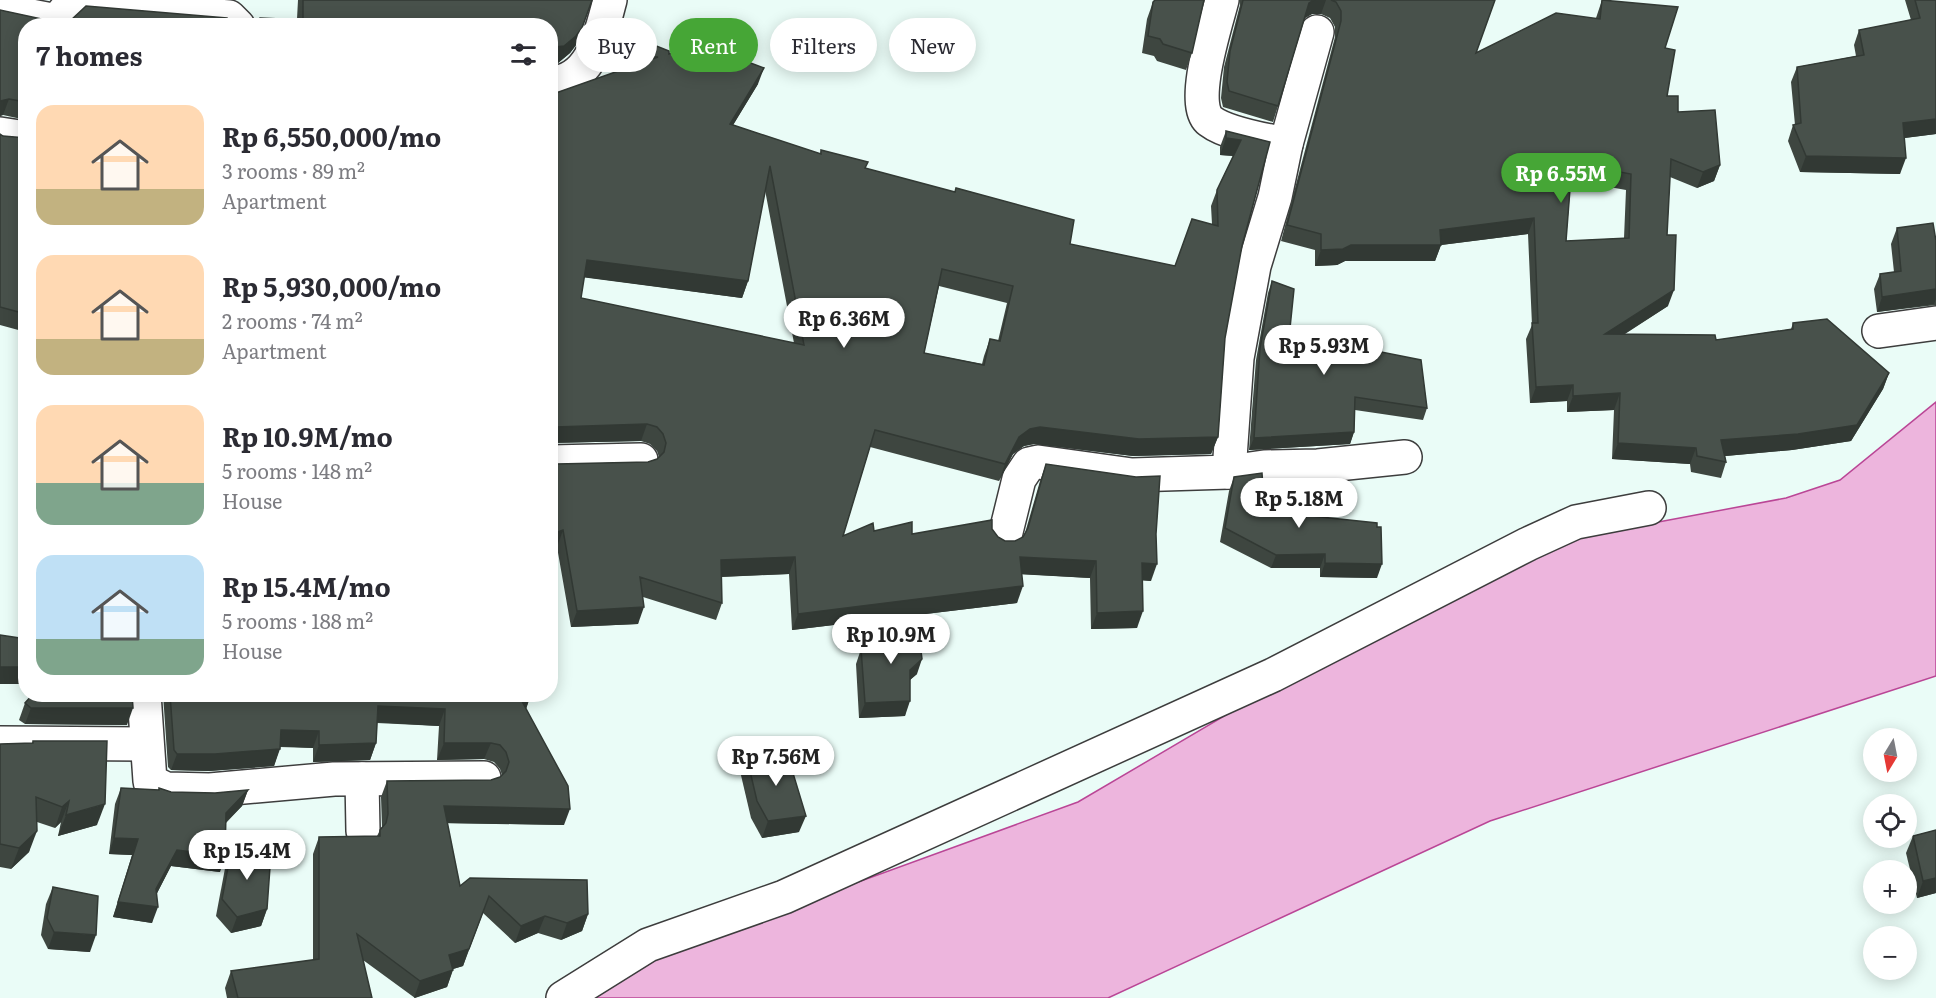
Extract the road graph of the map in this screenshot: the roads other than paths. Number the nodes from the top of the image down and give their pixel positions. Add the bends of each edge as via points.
1 (610, 0) edge
2 (1222, 0) edge
3 (0, 10) edge
4 (41, 18) edge
5 (59, 18) edge
6 (230, 18) edge
7 (1317, 32) dead end
8 (558, 83) edge
9 (0, 134) edge
10 (18, 137) edge
11 (1286, 144) junction
12 (1936, 323) edge
13 (1879, 331) dead end
14 (1406, 457) dead end
15 (641, 460) edge
16 (558, 462) edge
17 (1229, 472) junction
18 (1648, 508) dead end
19 (1004, 540) edge
20 (144, 702) edge
21 (0, 743) edge
22 (146, 744) junction
23 (484, 777) dead end
24 (362, 779) junction
25 (363, 831) dead end
26 (562, 998) edge

1 - 8 street via 586,68
2 - 11 street via 1206,65 1201,107 1211,122
3 - 4 street
5 - 6 street via 70,3
7 - 11 street
9 - 10 street
11 - 17 street via 1254,266 1237,358
12 - 13 street
14 - 17 street
15 - 16 street
17 - 19 street via 1131,475 1029,464 1019,479
18 - 26 street via 1576,522 1547,535 1262,680 784,897 648,945
20 - 22 street
21 - 22 street
22 - 24 street via 150,781 166,789 210,790
23 - 24 street
24 - 25 street

